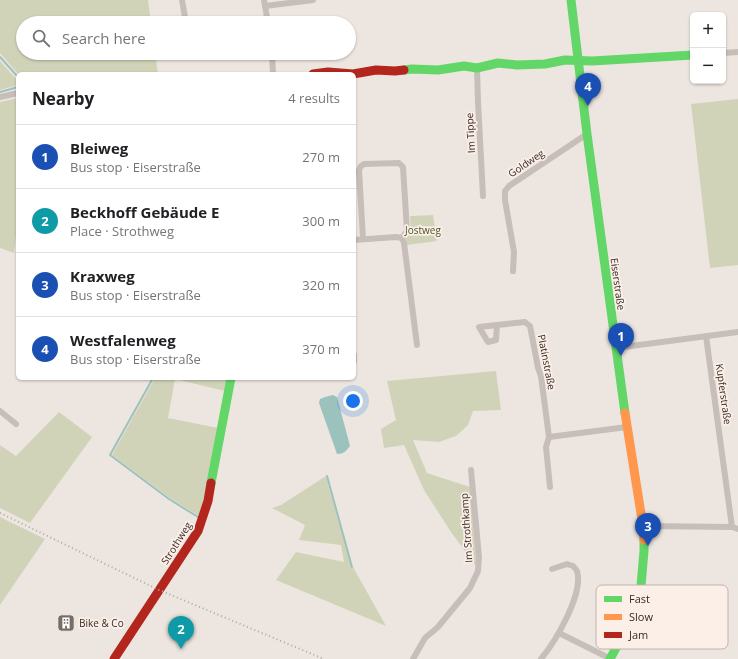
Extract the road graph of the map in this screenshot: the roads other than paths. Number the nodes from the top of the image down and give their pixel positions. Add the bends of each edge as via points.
1 (182, 0) edge
2 (313, 0) edge
3 (571, 0) edge
4 (264, 3) edge
5 (185, 16) edge
6 (267, 16) edge
7 (738, 52) edge
8 (726, 53) edge
9 (690, 55) edge
10 (272, 60) edge
11 (578, 60) junction
12 (477, 68) junction
13 (273, 72) edge
14 (356, 73) edge
15 (16, 94) edge
16 (0, 98) edge
17 (587, 134) junction
18 (483, 196) dead end
19 (402, 238) junction
20 (363, 239) junction
21 (356, 240) edge
22 (513, 271) dead end
23 (497, 325) dead end
24 (738, 332) edge
25 (706, 336) junction
26 (417, 345) dead end
27 (616, 348) junction
28 (231, 380) edge
29 (0, 411) edge
30 (16, 424) dead end
31 (627, 427) junction
32 (548, 437) junction
33 (471, 470) dead end
34 (550, 487) dead end
35 (643, 526) junction
36 (735, 528) edge
37 (552, 569) dead end
38 (641, 585) edge
39 (559, 633) junction
40 (615, 649) edge
41 (114, 659) edge
42 (413, 659) edge
43 (541, 659) edge
44 (610, 659) edge

1 - 5 street
2 - 4 street
3 - 11 street, Eiserstraße
4 - 6 street
7 - 8 street
9 - 11 street
10 - 13 street
11 - 12 street via 545,64 498,63
11 - 17 street, Eiserstraße
12 - 14 street via 464,66 438,70 376,70
12 - 18 street, Im Tippe
15 - 16 street
17 - 22 street, Goldweg via 509,186 505,192 514,252
17 - 27 street, Eiserstraße
19 - 20 street
19 - 20 street via 408,231 403,167 399,163 364,164 359,170
19 - 26 street
20 - 21 street
23 - 32 street, Platinstraße via 525,322 530,326 541,376
24 - 25 street
25 - 27 street
25 - 36 street, Kupferstraße
27 - 31 street, Eiserstraße
28 - 41 street, Strothweg via 208,501 198,531
29 - 30 street
31 - 32 street
31 - 35 street, Eiserstraße
32 - 34 street, Platinstraße via 546,447
33 - 42 street, Im Strothkamp via 478,570 470,588 438,627 425,638
35 - 36 street
35 - 38 street, Eiserstraße
37 - 39 street via 568,564 574,566 577,571 575,593
39 - 43 street
39 - 44 street
40 - 44 street, Eiserstraße

